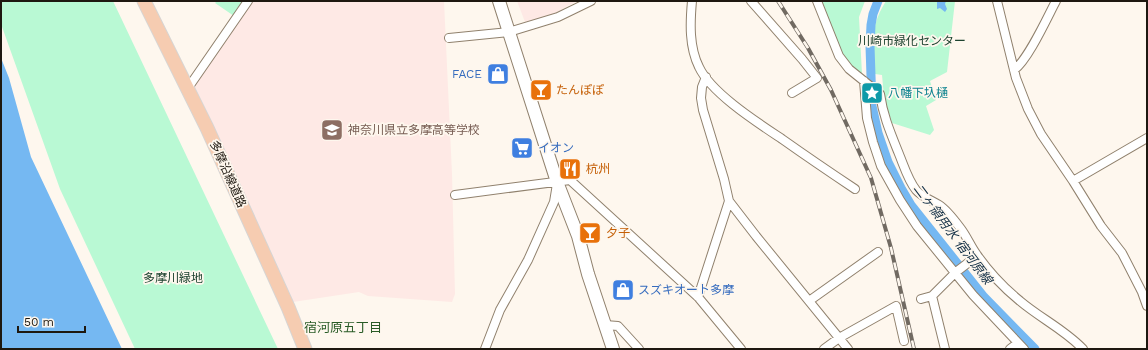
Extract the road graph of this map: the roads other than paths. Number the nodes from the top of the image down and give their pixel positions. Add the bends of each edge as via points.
1 (144, 1) edge
2 (248, 1) edge
3 (499, 1) edge
4 (591, 1) edge
5 (692, 1) edge
6 (751, 1) edge
7 (817, 1) edge
8 (997, 1) edge
9 (1056, 1) edge
10 (509, 32) junction
11 (449, 38) dead end
12 (1014, 70) junction
13 (706, 77) junction
14 (865, 81) junction
15 (188, 88) junction
16 (792, 93) dead end
17 (1147, 138) edge
18 (1073, 181) junction
19 (558, 182) junction
20 (855, 190) dead end
21 (455, 195) dead end
22 (729, 200) junction
23 (878, 252) dead end
24 (975, 258) junction
25 (957, 271) junction
26 (1144, 291) edge
27 (932, 296) junction
28 (698, 297) junction
29 (921, 299) dead end
30 (809, 301) junction
31 (1147, 306) edge
32 (605, 325) junction
33 (839, 338) junction
34 (904, 341) dead end
35 (1021, 346) edge
36 (305, 349) edge
37 (485, 349) edge
38 (613, 349) edge
39 (639, 349) edge
40 (741, 349) edge
41 (824, 349) edge
42 (848, 349) edge
43 (945, 349) edge
44 (1010, 349) edge
45 (1083, 349) edge

1 - 15 main road, 多摩沿線道路
2 - 15 street
3 - 10 street
4 - 10 street via 558,17
5 - 13 street via 692,40 699,68
6 - 16 street via 816,78
7 - 14 street via 839,56 849,69
8 - 12 street
9 - 12 street via 1025,57
10 - 11 street
10 - 19 street
12 - 18 street via 1038,128
13 - 20 street via 743,112
13 - 22 street via 701,98 703,110
14 - 24 street via 880,94 889,130 915,189 940,206 953,219 961,229
14 - 25 street via 867,118 881,166 917,226
15 - 36 main road, 多摩沿線道路
17 - 18 street
18 - 26 street via 1101,226 1122,253
19 - 21 street
19 - 28 street via 570,180
19 - 32 street via 578,236
19 - 37 street via 554,202 528,260 500,310
22 - 28 street
22 - 30 street
23 - 30 street
24 - 25 street
24 - 45 street via 1020,302
25 - 27 street
25 - 35 street via 973,295
26 - 31 street
27 - 29 street
27 - 43 street
28 - 40 street
30 - 33 street
32 - 38 street
32 - 39 street via 618,326
33 - 34 street via 896,306
33 - 41 street
33 - 42 street
35 - 44 street

